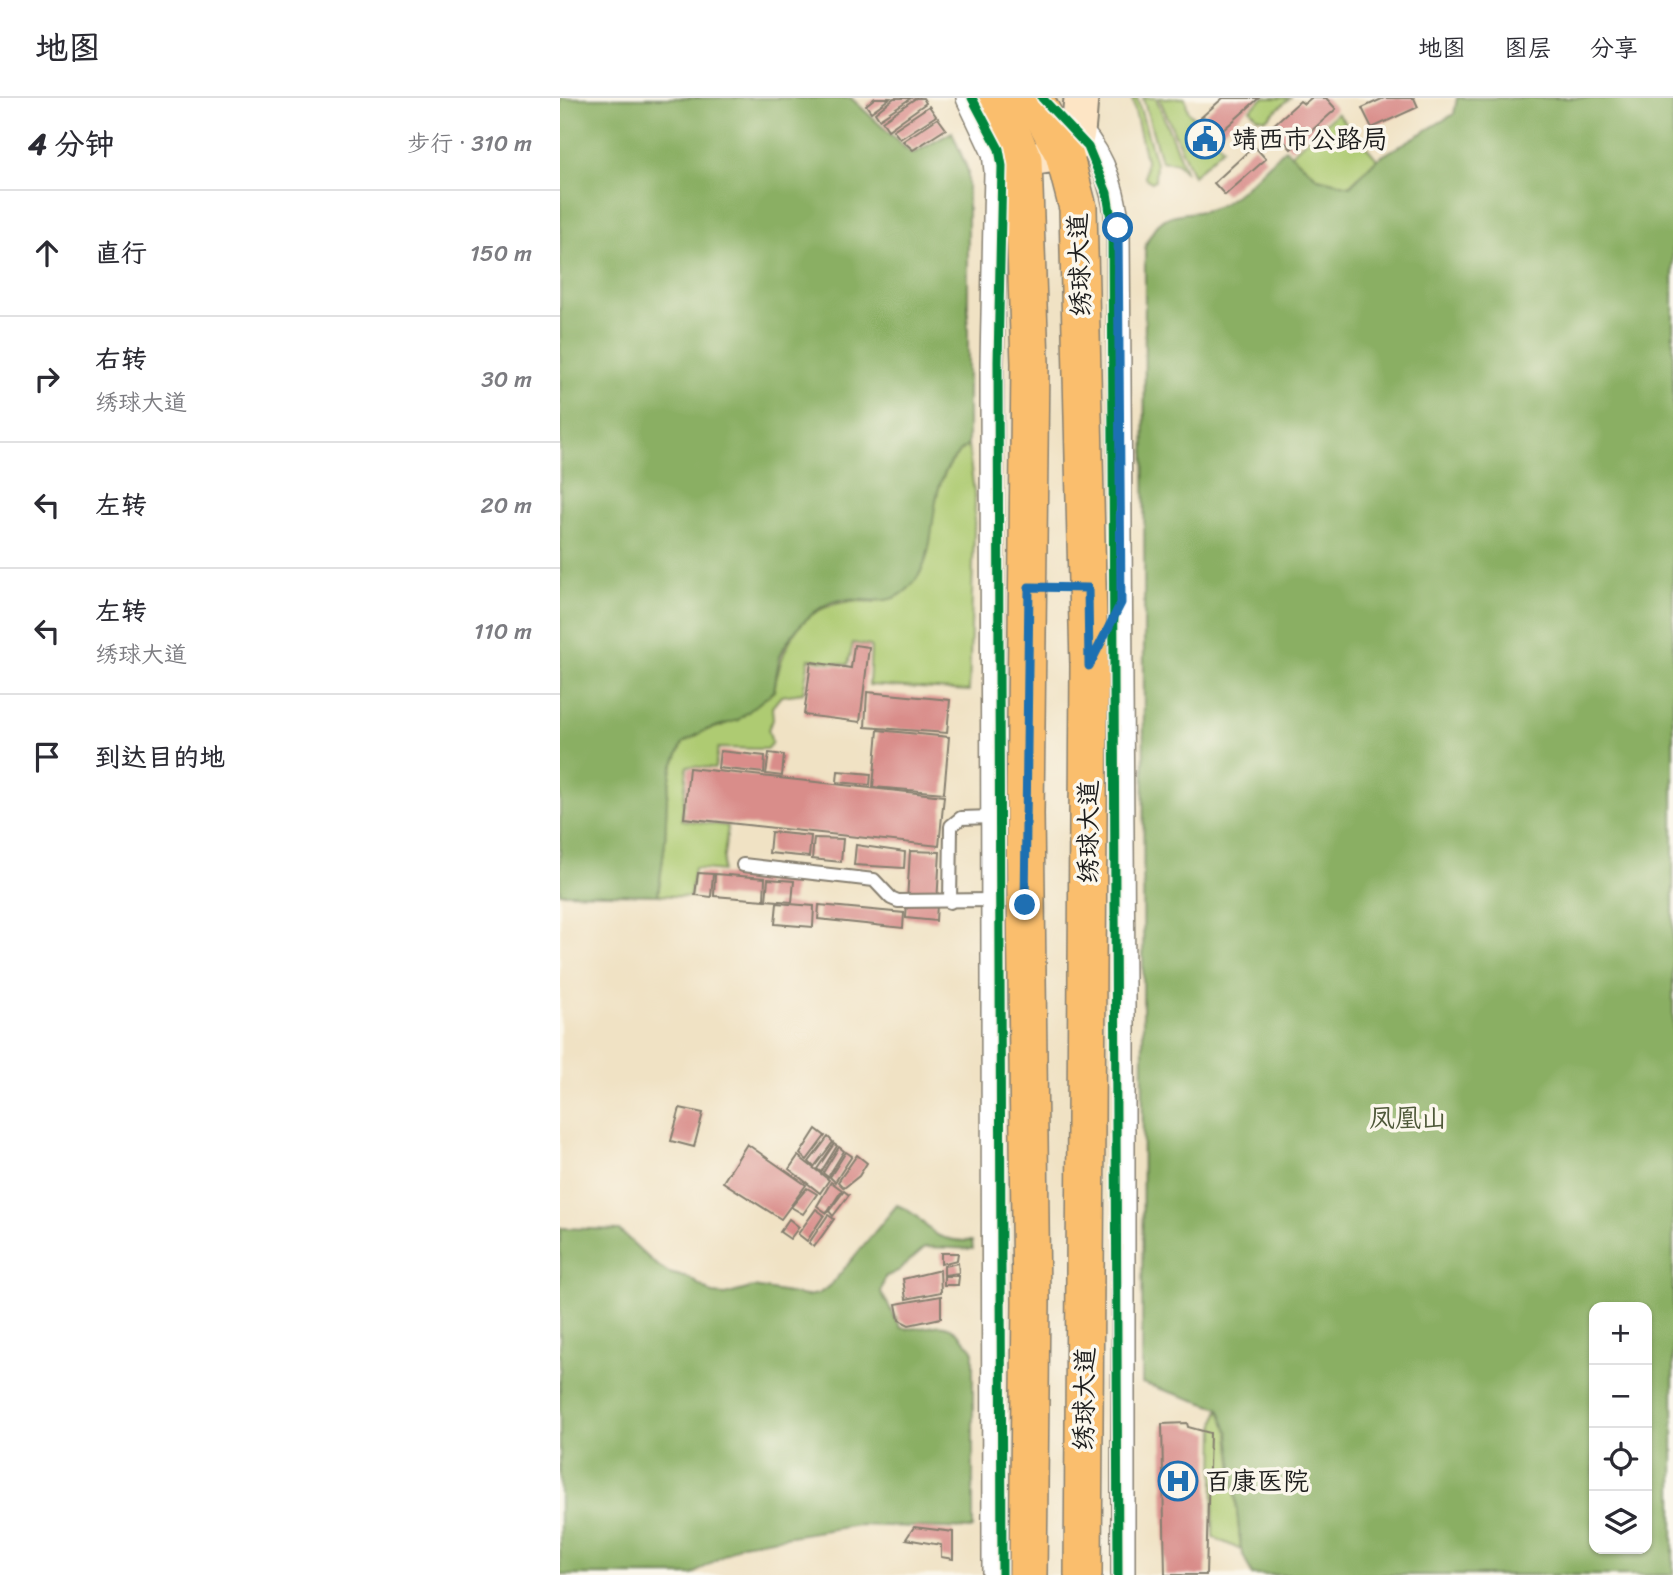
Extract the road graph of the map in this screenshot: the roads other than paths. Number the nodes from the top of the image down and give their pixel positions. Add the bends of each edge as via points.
1 (968, 98) edge
2 (997, 98) edge
3 (1034, 98) edge
4 (1066, 118) edge
5 (1018, 148) junction
6 (1029, 587) junction
7 (1088, 588) junction
8 (1121, 603) junction
9 (1089, 666) junction
10 (1009, 743) junction
11 (1003, 820) junction
12 (743, 865) dead end
13 (950, 902) junction
14 (1009, 903) junction
15 (993, 925) junction
16 (1012, 1063) junction
17 (1030, 1465) junction
18 (1084, 1471) junction
19 (994, 1575) edge
20 (1028, 1575) edge
21 (1083, 1575) edge
22 (1122, 1575) edge

1 - 10 street via 993,153 996,171 992,363
2 - 5 main road, 绣球大道
3 - 4 main road, 绣球大道
4 - 5 main road
4 - 7 main road, 绣球大道 via 1078,208
4 - 8 street via 1092,144 1108,178 1118,228
5 - 6 main road, 绣球大道 via 1030,350
6 - 7 main road
6 - 10 main road, 绣球大道
7 - 9 main road, 绣球大道
8 - 9 street
8 - 22 street
9 - 18 main road, 绣球大道
10 - 11 main road, 绣球大道
11 - 13 lane via 961,818 951,826
11 - 14 main road, 绣球大道
12 - 13 lane via 874,880 898,901
13 - 14 lane
14 - 15 street
14 - 15 street
14 - 16 main road, 绣球大道
15 - 16 street
16 - 17 main road, 绣球大道
16 - 19 street
17 - 18 main road
17 - 20 main road, 绣球大道
18 - 21 main road, 绣球大道

